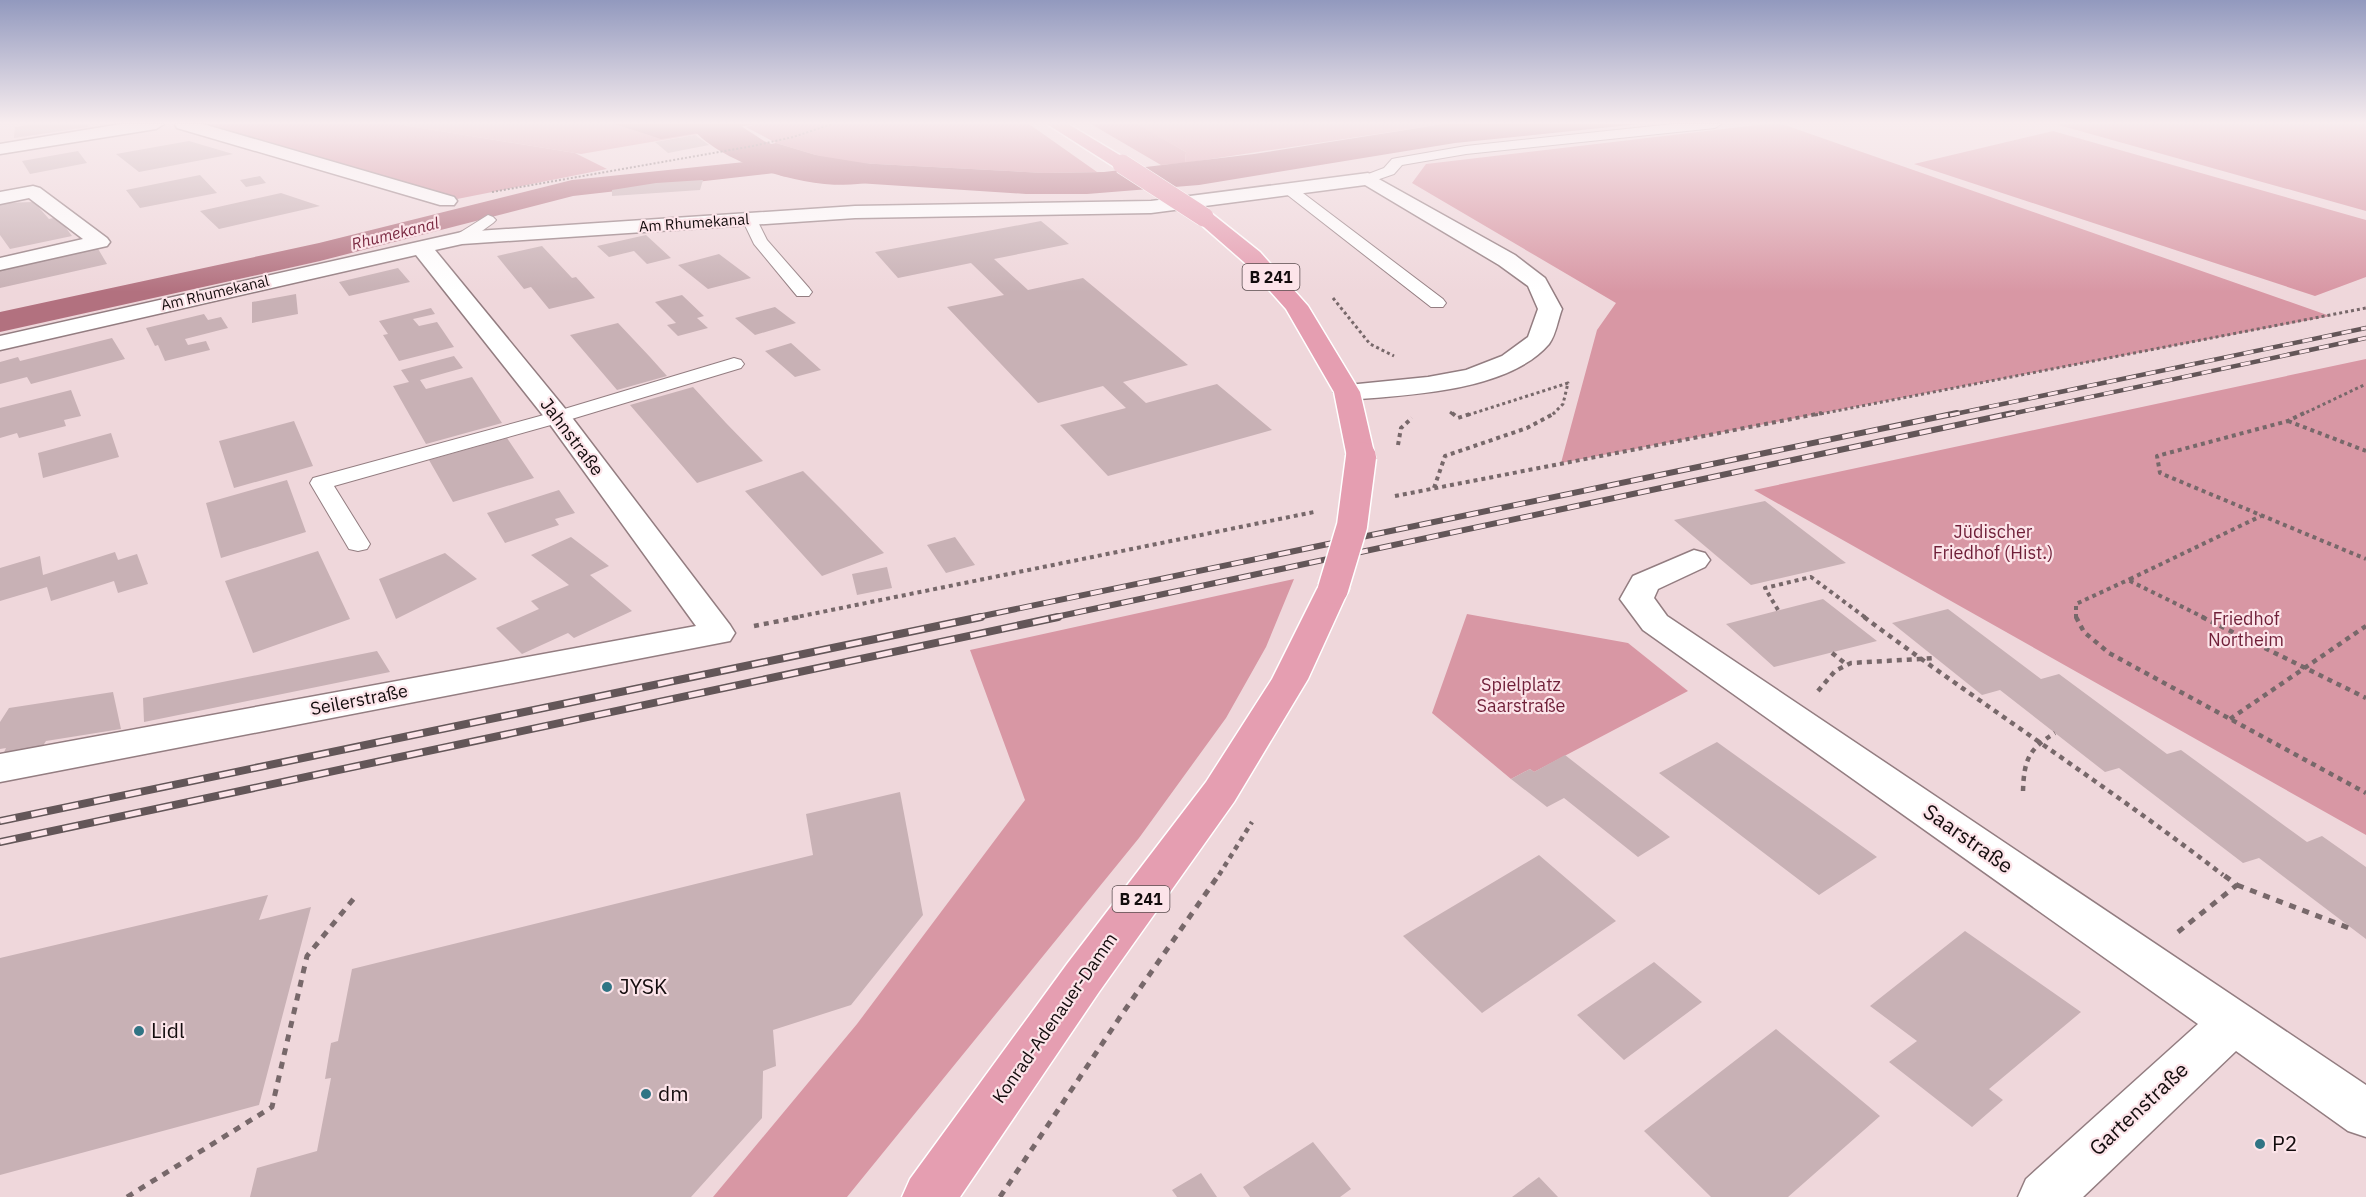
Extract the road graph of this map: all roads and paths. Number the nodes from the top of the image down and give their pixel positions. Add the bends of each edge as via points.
1 (23, 180) edge
2 (375, 180) edge
3 (546, 180) edge
4 (1147, 180) edge
5 (1362, 180) edge
6 (1369, 180) edge
7 (1290, 190) junction
8 (33, 192) junction
9 (0, 198) edge
10 (447, 201) joint
11 (750, 219) junction
12 (488, 220) dead end
13 (462, 238) junction
14 (420, 246) junction
15 (0, 264) edge
16 (803, 292) dead end
17 (1437, 303) dead end
18 (2366, 308) edge
19 (0, 343) edge
20 (734, 364) dead end
21 (2366, 384) edge
22 (1347, 392) junction
23 (1445, 408) dead end
24 (558, 417) junction
25 (2288, 422) junction
26 (2366, 451) edge
27 (1434, 488) junction
28 (1387, 498) dead end
29 (1317, 512) dead end
30 (2262, 515) junction
31 (358, 544) dead end
32 (2366, 559) edge
33 (1694, 560) dead end
34 (2130, 579) junction
35 (1778, 610) dead end
36 (2366, 626) edge
37 (718, 633) junction
38 (1832, 653) dead end
39 (1936, 658) dead end
40 (1923, 661) junction
41 (1846, 665) junction
42 (2306, 668) junction
43 (2366, 698) edge
44 (1795, 719) junction
45 (2230, 719) junction
46 (2055, 733) dead end
47 (2038, 741) junction
48 (0, 768) edge
49 (2023, 791) dead end
50 (2366, 792) edge
51 (2237, 885) junction
52 (355, 897) dead end
53 (2354, 930) dead end
54 (2144, 960) junction
55 (2234, 1022) junction
56 (2366, 1114) edge
57 (127, 1197) edge
58 (929, 1197) edge
59 (2045, 1197) edge

1 - 8 street
2 - 10 street
3 - 10 path
4 - 22 main road, Konrad-Adenauer-Damm / B 241, bridge via 1204,217 1252,257 1296,306
5 - 7 street, Am Rhumekanal
6 - 22 street via 1507,260 1537,283 1550,309 1539,340 1511,361 1428,385
7 - 11 street, Am Rhumekanal via 1151,207 938,209
7 - 17 lane
8 - 9 street
8 - 15 street via 100,242
11 - 13 street, Am Rhumekanal
11 - 16 lane via 760,241
12 - 13 lane
13 - 14 street, Am Rhumekanal
14 - 19 street, Am Rhumekanal
14 - 24 street, Jahnstraße
18 - 27 path
20 - 24 lane
21 - 25 path
22 - 58 main road, Konrad-Adenauer-Damm / B 241, bridge via 1361,457 1352,526 1333,589 1290,679 1220,792
23 - 27 path via 1458,418 1568,383 1562,406 1556,412 1519,431 1445,456
24 - 31 lane via 321,483
24 - 37 street, Jahnstraße
25 - 26 path
25 - 30 path via 2157,456 2160,473
27 - 28 path
29 - 37 path
30 - 32 path
30 - 34 path
33 - 44 street, Saarstraße via 1644,583 1637,599 1654,623
34 - 42 path
34 - 45 path via 2076,604 2073,614 2078,627 2109,653
35 - 40 path via 1765,588 1811,577
36 - 42 path
37 - 48 street, Seilerstraße
38 - 41 path
39 - 40 path
40 - 41 path
40 - 47 path
41 - 44 path via 1839,667
42 - 43 path
42 - 45 path
44 - 54 street, Saarstraße
45 - 50 path
46 - 47 path
47 - 49 path via 2026,759
47 - 51 path
51 - 53 path
51 - 54 path
52 - 57 path via 307,956 272,1107
54 - 55 street, Saarstraße
55 - 56 street, Saarstraße
55 - 59 street, Gartenstraße

